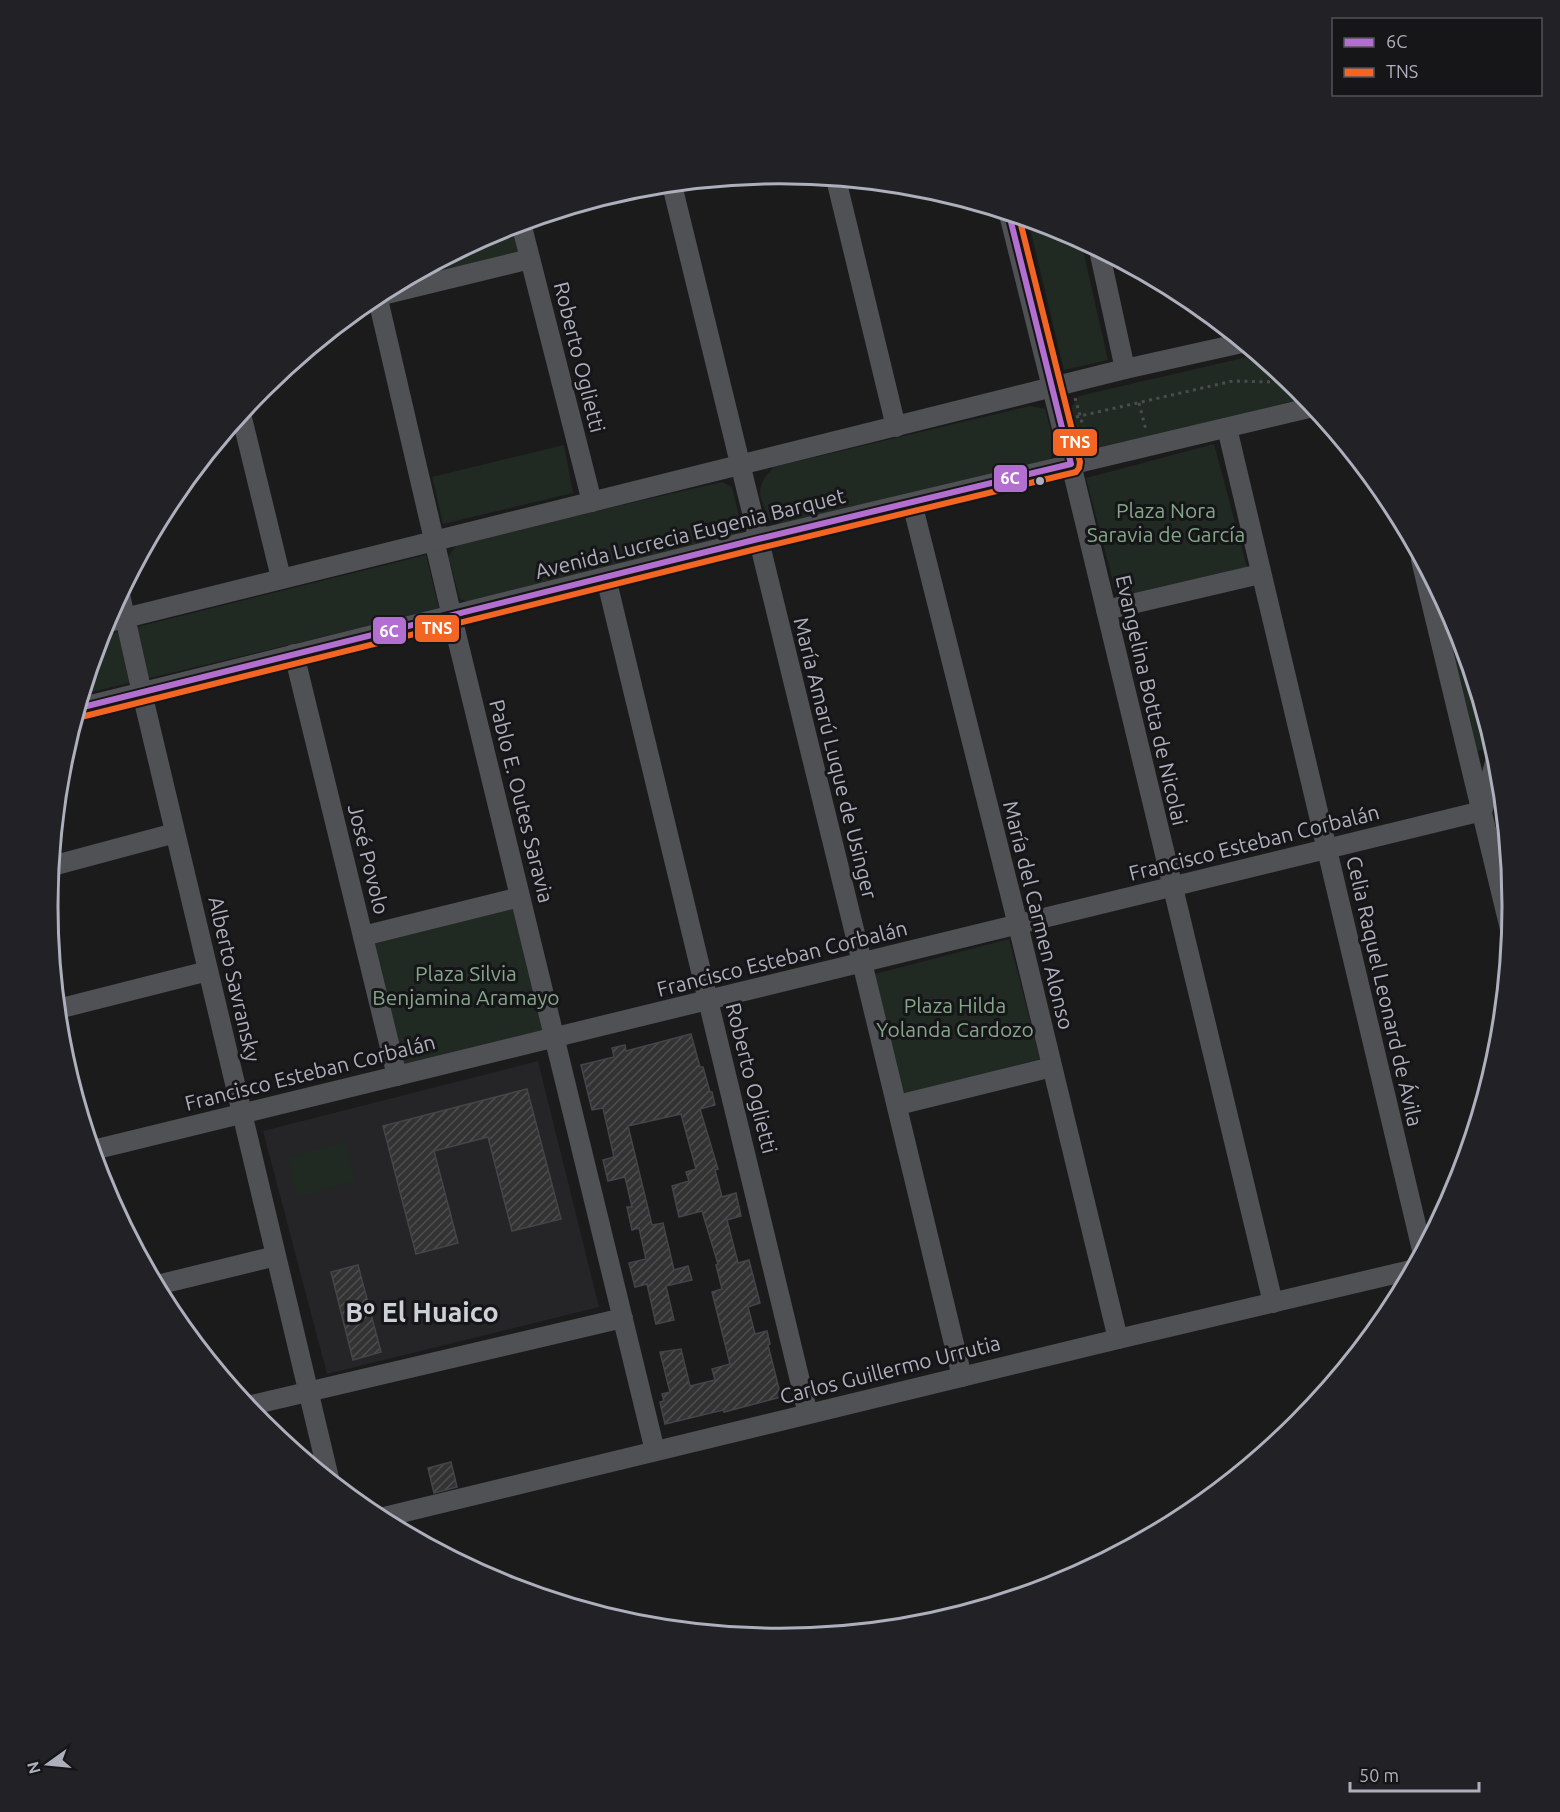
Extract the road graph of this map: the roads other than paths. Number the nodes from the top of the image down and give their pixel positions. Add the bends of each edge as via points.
1 (838, 187) edge
2 (674, 193) edge
3 (1011, 223) edge
4 (523, 232) edge
5 (530, 259) junction
6 (1100, 260) edge
7 (406, 289) edge
8 (379, 306) edge
9 (1233, 345) edge
10 (1125, 369) junction
11 (1051, 388) junction
12 (1303, 410) edge
13 (243, 424) edge
14 (896, 427) junction
15 (1227, 428) junction
16 (1071, 464) junction
17 (740, 466) junction
18 (592, 502) junction
19 (912, 503) junction
20 (758, 540) junction
21 (434, 541) junction
22 (1260, 574) junction
23 (281, 578) junction
24 (606, 578) junction
25 (1428, 590) edge
26 (123, 609) edge
27 (1106, 610) junction
28 (452, 617) junction
29 (125, 618) junction
30 (118, 620) edge
31 (294, 654) junction
32 (141, 693) junction
33 (87, 706) edge
34 (1490, 780) edge
35 (1482, 811) junction
36 (175, 833) junction
37 (1327, 849) junction
38 (60, 864) edge
39 (1172, 886) junction
40 (1501, 893) edge
41 (520, 897) junction
42 (1018, 925) junction
43 (363, 936) junction
44 (861, 963) junction
45 (208, 971) junction
46 (709, 1000) junction
47 (66, 1007) edge
48 (555, 1038) junction
49 (1052, 1067) junction
50 (396, 1076) junction
51 (898, 1105) junction
52 (242, 1114) junction
53 (101, 1148) edge
54 (1419, 1239) edge
55 (276, 1256) junction
56 (1402, 1272) edge
57 (165, 1283) edge
58 (1273, 1303) junction
59 (623, 1318) junction
60 (1118, 1339) junction
61 (962, 1377) junction
62 (308, 1391) junction
63 (258, 1403) edge
64 (808, 1414) junction
65 (655, 1450) junction
66 (326, 1466) edge
67 (393, 1515) edge

1 - 14 street
2 - 17 street, María Amarú Luque de Usinger
3 - 11 street, Evangelina Botta de Nicolai
4 - 5 street, Roberto Oglietti
5 - 7 street
5 - 18 street, Roberto Oglietti
6 - 10 street
8 - 21 street, Pablo E. Outes Saravia
9 - 10 street
10 - 11 street
11 - 14 street
11 - 16 street, Evangelina Botta de Nicolai
12 - 15 street, Avenida Lucrecia Eugenia Barquet
13 - 23 street
14 - 17 street
15 - 16 street, Avenida Lucrecia Eugenia Barquet
15 - 22 street, Celia Raquel Leonard de Ávila
16 - 19 street, Avenida Lucrecia Eugenia Barquet
16 - 27 street, Evangelina Botta de Nicolai
17 - 18 street
17 - 20 street, María Amarú Luque de Usinger
18 - 21 street
19 - 20 street, Avenida Lucrecia Eugenia Barquet
19 - 42 street, María del Carmen Alonso
20 - 24 street, Avenida Lucrecia Eugenia Barquet
20 - 44 street, María Amarú Luque de Usinger
21 - 23 street
21 - 28 street, Pablo E. Outes Saravia
22 - 27 street
22 - 37 street, Celia Raquel Leonard de Ávila
23 - 29 street
24 - 28 street, Avenida Lucrecia Eugenia Barquet
24 - 46 street, Roberto Oglietti
25 - 35 street
26 - 29 street, Alberto Savransky
27 - 39 street, Evangelina Botta de Nicolai
28 - 31 street, Avenida Lucrecia Eugenia Barquet
28 - 41 street, Pablo E. Outes Saravia
29 - 30 street
29 - 32 street, Alberto Savransky
31 - 32 street, Avenida Lucrecia Eugenia Barquet
31 - 43 street, José Povolo
32 - 33 street, Avenida Lucrecia Eugenia Barquet
32 - 36 street, Alberto Savransky
34 - 35 street
35 - 37 street, Francisco Esteban Corbalán
35 - 40 street
36 - 38 street
36 - 45 street, Alberto Savransky
37 - 39 street, Francisco Esteban Corbalán
37 - 54 street, Celia Raquel Leonard de Ávila
39 - 42 street, Francisco Esteban Corbalán
39 - 58 street, Evangelina Botta de Nicolai
41 - 43 street
41 - 48 street, Pablo E. Outes Saravia
42 - 44 street, Francisco Esteban Corbalán
42 - 49 street, María del Carmen Alonso
43 - 50 street, José Povolo
44 - 46 street, Francisco Esteban Corbalán
44 - 51 street, María Amarú Luque de Usinger
45 - 47 street
45 - 52 street, Alberto Savransky
46 - 48 street, Francisco Esteban Corbalán
46 - 64 street, Roberto Oglietti
48 - 50 street, Francisco Esteban Corbalán
48 - 59 street, Pablo E. Outes Saravia
49 - 51 street
49 - 60 street, María del Carmen Alonso
50 - 52 street, Francisco Esteban Corbalán
51 - 61 street, María Amarú Luque de Usinger
52 - 53 street, Francisco Esteban Corbalán
52 - 55 street, Alberto Savransky
55 - 57 street
55 - 62 street, Alberto Savransky
56 - 58 street, Carlos Guillermo Urrutia
58 - 60 street, Carlos Guillermo Urrutia
59 - 62 street
59 - 65 street, Pablo E. Outes Saravia
60 - 61 street, Carlos Guillermo Urrutia
61 - 64 street, Carlos Guillermo Urrutia
62 - 63 street
62 - 66 street, Alberto Savransky
64 - 65 street, Carlos Guillermo Urrutia
65 - 67 street, Carlos Guillermo Urrutia

